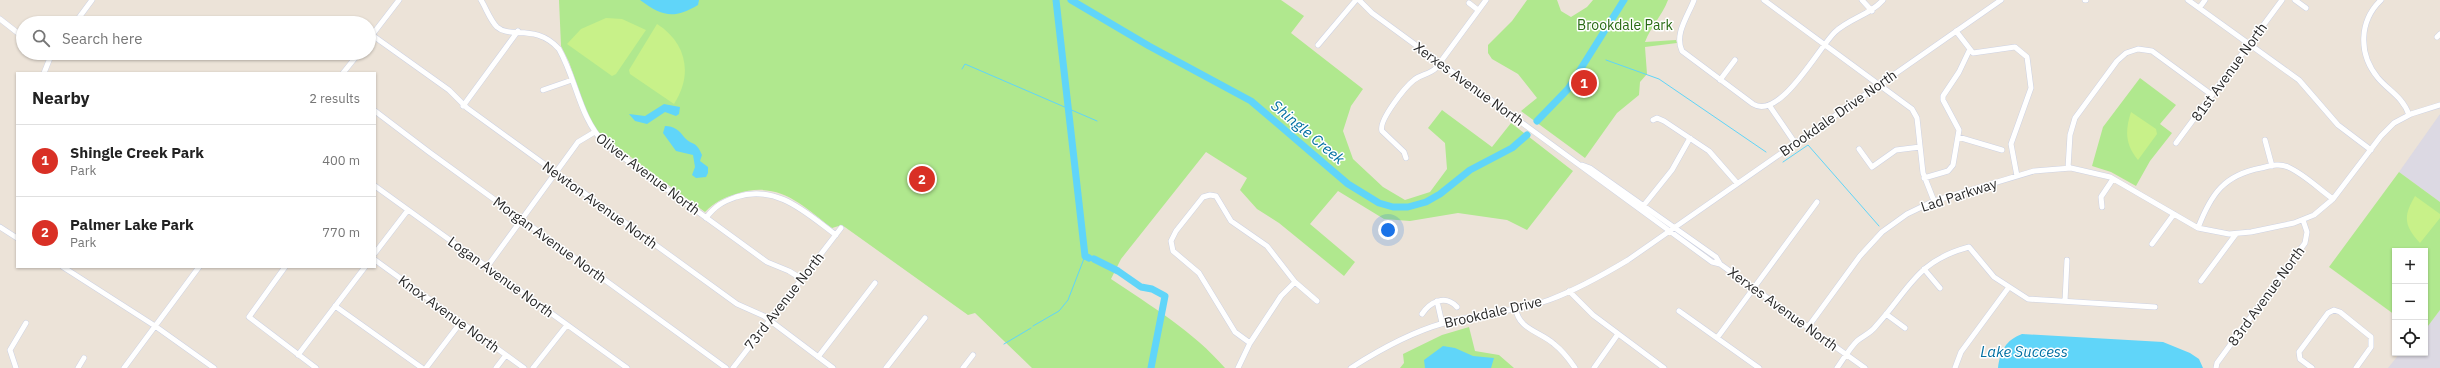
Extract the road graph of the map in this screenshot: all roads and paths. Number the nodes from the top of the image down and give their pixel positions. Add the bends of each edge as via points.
1 (92, 0) edge
2 (399, 0) edge
3 (481, 0) edge
4 (1357, 0) edge
5 (1486, 0) edge
6 (1694, 0) edge
7 (1764, 0) edge
8 (1862, 0) edge
9 (1883, 0) edge
10 (2001, 0) edge
11 (2188, 0) edge
12 (2205, 0) edge
13 (2282, 0) edge
14 (2295, 0) edge
15 (2381, 0) edge
16 (1469, 3) dead end
17 (2200, 7) junction
18 (2306, 8) dead end
19 (1478, 10) junction
20 (1872, 11) junction
21 (80, 16) edge
22 (0, 19) edge
23 (376, 30) edge
24 (518, 31) junction
25 (1956, 31) junction
26 (16, 32) edge
27 (376, 40) edge
28 (2250, 43) junction
29 (1824, 44) junction
30 (1318, 45) dead end
31 (1969, 50) junction
32 (49, 60) edge
33 (354, 60) edge
34 (1735, 60) dead end
35 (1440, 62) junction
36 (44, 72) edge
37 (345, 72) edge
38 (572, 80) junction
39 (1720, 80) junction
40 (1880, 84) junction
41 (542, 90) dead end
42 (2212, 95) junction
43 (1769, 105) junction
44 (2440, 105) edge
45 (463, 106) junction
46 (376, 112) edge
47 (2409, 115) junction
48 (1653, 120) dead end
49 (593, 133) junction
50 (1690, 138) junction
51 (1958, 138) junction
52 (2265, 140) dead end
53 (1795, 143) junction
54 (2176, 143) dead end
55 (1920, 147) junction
56 (1859, 148) dead end
57 (2002, 150) dead end
58 (2370, 150) junction
59 (1406, 158) dead end
60 (1582, 165) junction
61 (2272, 166) junction
62 (2068, 168) junction
63 (555, 173) junction
64 (2016, 176) junction
65 (1924, 178) junction
66 (2113, 179) junction
67 (1737, 183) junction
68 (376, 187) edge
69 (2333, 199) junction
70 (1934, 201) junction
71 (1817, 202) dead end
72 (1644, 205) junction
73 (2102, 207) dead end
74 (408, 210) junction
75 (2174, 214) junction
76 (706, 218) junction
77 (522, 220) junction
78 (2303, 220) junction
79 (0, 227) edge
80 (841, 228) dead end
81 (1674, 228) junction
82 (2198, 228) junction
83 (1669, 231) junction
84 (836, 234) junction
85 (2236, 234) junction
86 (16, 237) edge
87 (2152, 244) dead end
88 (376, 252) edge
89 (2067, 260) dead end
90 (376, 261) edge
91 (1720, 264) junction
92 (487, 267) junction
93 (65, 268) edge
94 (197, 268) edge
95 (284, 268) edge
96 (364, 268) edge
97 (1924, 268) junction
98 (802, 279) junction
99 (2202, 281) dead end
100 (1296, 282) junction
101 (875, 284) dead end
102 (2009, 287) junction
103 (1754, 288) junction
104 (1940, 288) dead end
105 (1569, 291) junction
106 (1317, 301) dead end
107 (1437, 301) junction
108 (2065, 302) junction
109 (335, 306) junction
110 (1457, 307) dead end
111 (2155, 307) dead end
112 (1516, 309) junction
113 (1679, 311) dead end
114 (1422, 314) dead end
115 (1886, 314) junction
116 (925, 318) dead end
117 (768, 321) junction
118 (461, 322) junction
119 (26, 323) dead end
120 (1442, 323) junction
121 (567, 325) junction
122 (155, 326) junction
123 (1808, 327) junction
124 (1905, 328) dead end
125 (1618, 334) junction
126 (1717, 338) junction
127 (1250, 343) junction
128 (298, 355) junction
129 (506, 355) junction
130 (973, 355) dead end
131 (1847, 355) junction
132 (818, 357) junction
133 (84, 358) dead end
134 (2217, 365) edge
135 (16, 368) edge
136 (78, 368) edge
137 (124, 368) edge
138 (214, 368) edge
139 (316, 368) edge
140 (422, 368) edge
141 (426, 368) edge
142 (496, 368) edge
143 (524, 368) edge
144 (533, 368) edge
145 (627, 368) edge
146 (726, 368) edge
147 (733, 368) edge
148 (833, 368) edge
149 (886, 368) edge
150 (963, 368) edge
151 (1238, 368) edge
152 (1351, 368) edge
153 (1575, 368) edge
154 (1594, 368) edge
155 (1664, 368) edge
156 (1759, 368) edge
157 (1837, 368) edge
158 (1865, 368) edge
159 (1955, 368) edge
160 (2312, 368) edge
161 (2356, 368) edge

1 - 21 street
2 - 23 street
3 - 24 street, Oliver Avenue North via 498,27 506,31
4 - 30 street
4 - 35 street, Xerxes Avenue North
5 - 19 street
6 - 39 street via 1680,31 1680,45 1685,54
7 - 29 street
8 - 20 street
9 - 20 street
10 - 25 street, Brookdale Drive North
11 - 17 street
12 - 17 street
13 - 28 street, 81st Avenue North
14 - 18 street
15 - 47 street via 2372,10 2365,26 2365,53 2377,77 2402,99
16 - 19 street
17 - 28 street
19 - 35 street
20 - 29 street via 1840,27
22 - 26 street
24 - 38 street, Oliver Avenue North via 534,33 551,40 562,54
24 - 45 street
25 - 31 street
25 - 40 street, Brookdale Drive North
27 - 45 street, Newton Avenue North via 449,90
28 - 42 street, 81st Avenue North
28 - 58 street via 2299,80 2338,125
29 - 40 street
29 - 43 street via 1792,87
31 - 51 street via 1959,72 1943,96 1959,130
31 - 64 street via 1979,53 2015,47 2026,57 2031,88 2011,144
32 - 36 street
33 - 37 street
34 - 39 street
35 - 59 street via 1432,72 1413,80 1381,123 1382,131 1404,152
35 - 60 street, Xerxes Avenue North
38 - 41 street
38 - 49 street, Oliver Avenue North via 584,117
39 - 43 street via 1757,106
40 - 53 street, Brookdale Drive North
40 - 55 street via 1915,113
42 - 54 street, 81st Avenue North
42 - 62 street via 2152,50 2138,49 2121,56 2075,118 2070,135
43 - 53 street
44 - 47 street
45 - 63 street, Newton Avenue North
46 - 77 street, Morgan Avenue North
47 - 58 street via 2391,126
48 - 50 street via 1656,118 1664,121
49 - 63 street via 578,142
49 - 76 street, Oliver Avenue North
50 - 67 street via 1718,159
50 - 72 street via 1672,170
51 - 57 street
51 - 65 street via 1951,168
52 - 61 street
53 - 67 street, Brookdale Drive North
55 - 56 street via 1896,150 1872,167
55 - 65 street
58 - 69 street
60 - 72 street, Xerxes Avenue North
60 - 83 street, Xerxes Avenue North via 1610,190
61 - 69 street via 2288,167
61 - 82 street via 2243,171 2229,179 2206,209
62 - 64 street, Lad Parkway via 2046,169
62 - 66 street, Lad Parkway via 2095,172
63 - 77 street
63 - 117 street, Newton Avenue North via 736,304 759,313
64 - 70 street, Lad Parkway
65 - 70 street
66 - 73 street via 2101,197
66 - 75 street, Lad Parkway
67 - 81 street, Brookdale Drive North
68 - 74 street, Logan Avenue North
69 - 78 street
70 - 123 street, Lad Parkway via 1907,214 1882,232 1860,256
71 - 103 street
72 - 81 street, Xerxes Avenue North
74 - 88 street
74 - 92 street, Logan Avenue North
75 - 82 street, Lad Parkway
75 - 87 street
76 - 84 street via 720,203 743,195 764,193 784,198
76 - 98 street, Oliver Avenue North via 773,265 789,270
77 - 92 street
77 - 146 street, Morgan Avenue North
78 - 85 street, Lad Parkway
78 - 134 street, 83rd Avenue North via 2307,232 2305,243
79 - 86 street
80 - 84 street, 73rd Avenue North
81 - 83 street, Brookdale Drive
81 - 91 street, Xerxes Avenue North via 1716,257
82 - 85 street, Lad Parkway
83 - 91 street, Xerxes Avenue North via 1712,262
83 - 105 street, Brookdale Drive via 1628,260
84 - 98 street, 73rd Avenue North
85 - 99 street
89 - 108 street
90 - 118 street, Knox Avenue North
91 - 103 street, Xerxes Avenue North
92 - 121 street, Logan Avenue North
93 - 122 street
94 - 122 street
95 - 128 street via 249,317
96 - 109 street
97 - 102 street via 1944,255 1968,247 1986,269
97 - 104 street
97 - 115 street via 1913,278
98 - 117 street, 73rd Avenue North
100 - 106 street
100 - 127 street via 1280,296
100 - 127 street via 1272,251 1231,221 1216,196 1203,196 1171,241 1173,251 1199,273 1235,332
101 - 132 street
102 - 108 street via 2028,299
102 - 159 street via 1961,352
103 - 123 street, Xerxes Avenue North
103 - 126 street
105 - 112 street, Brookdale Drive via 1549,300
105 - 125 street via 1593,315
107 - 110 street via 1448,301
107 - 114 street
107 - 120 street
108 - 111 street
109 - 128 street
109 - 140 street
112 - 120 street, Brookdale Drive
112 - 153 street via 1523,324 1553,343
113 - 126 street
115 - 124 street
115 - 131 street
116 - 149 street
117 - 132 street, Newton Avenue North
117 - 147 street, 73rd Avenue North
118 - 129 street, Knox Avenue North
118 - 141 street
119 - 135 street via 10,350
120 - 152 street, Brookdale Drive via 1386,348
121 - 144 street
121 - 145 street, Logan Avenue North
122 - 137 street
122 - 138 street
123 - 131 street, Xerxes Avenue North
125 - 154 street
125 - 155 street
126 - 156 street
127 - 151 street
128 - 139 street
129 - 142 street
129 - 143 street, Knox Avenue North
130 - 150 street
131 - 157 street
131 - 158 street, Xerxes Avenue North
132 - 148 street, Newton Avenue North
133 - 136 street
160 - 161 street via 2300,359 2299,352 2330,311 2337,310 2369,334 2372,340 2370,350

